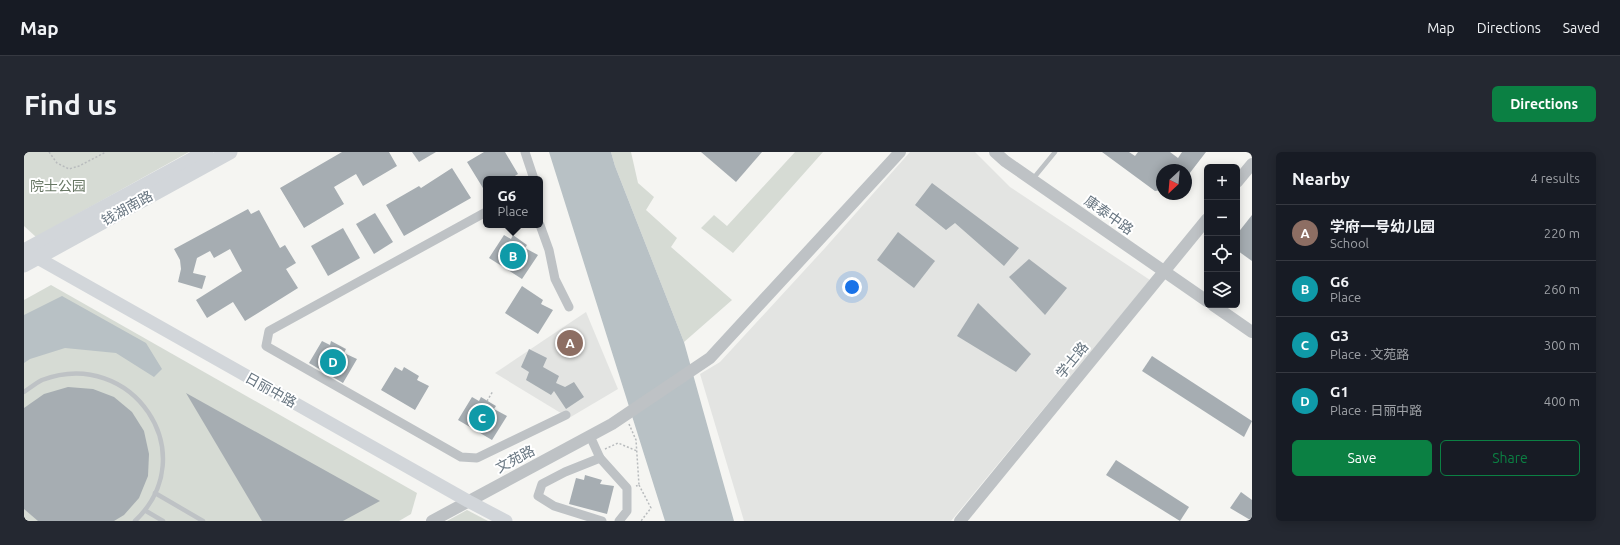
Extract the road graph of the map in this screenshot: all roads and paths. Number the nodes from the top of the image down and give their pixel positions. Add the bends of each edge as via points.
1 (49, 152) edge
2 (106, 152) edge
3 (206, 152) edge
4 (230, 152) edge
5 (525, 152) edge
6 (900, 152) edge
7 (995, 152) edge
8 (1055, 152) edge
9 (1252, 164) edge
10 (533, 176) edge
11 (1240, 178) edge
12 (1032, 180) junction
13 (483, 214) edge
14 (1204, 223) edge
15 (541, 228) edge
16 (27, 254) edge
17 (1164, 271) junction
18 (1204, 299) edge
19 (568, 307) dead end
20 (1217, 308) edge
21 (1252, 332) edge
22 (493, 391) dead end
23 (24, 392) edge
24 (488, 401) dead end
25 (566, 415) dead end
26 (629, 424) dead end
27 (590, 436) junction
28 (637, 451) junction
29 (599, 455) junction
30 (639, 485) junction
31 (627, 488) junction
32 (155, 493) junction
33 (468, 501) junction
34 (146, 510) junction
35 (135, 521) edge
36 (163, 521) edge
37 (203, 521) edge
38 (432, 521) edge
39 (506, 521) edge
40 (602, 521) edge
41 (619, 521) edge
42 (641, 521) edge
43 (960, 521) edge

1 - 2 path via 57,163 69,169
3 - 16 main road, 钱湖南路
4 - 16 main road, 钱湖南路
5 - 10 street
6 - 27 street, 文苑路 via 710,358
7 - 12 street, 康泰中路
8 - 12 lane
9 - 11 street
12 - 17 street, 康泰中路
13 - 25 street via 269,331 266,346 461,457 477,458
14 - 17 street, 学士路
15 - 19 street via 555,280
16 - 33 main road, 日丽中路
17 - 18 street, 康泰中路
17 - 43 street, 学士路
20 - 21 street
22 - 24 path
23 - 32 lane via 41,381 68,373 97,375 123,386 144,405 158,430 163,458 159,486
26 - 28 path via 636,440
27 - 29 street
27 - 33 street, 文苑路
28 - 29 path via 618,443
28 - 30 path
29 - 31 street
29 - 40 street via 542,484 538,496 554,506
30 - 31 path
30 - 42 path via 651,508
31 - 41 street via 627,511
32 - 34 lane
32 - 37 lane
33 - 38 street, 文苑路
33 - 39 main road, 日丽中路
34 - 35 lane
34 - 36 lane

